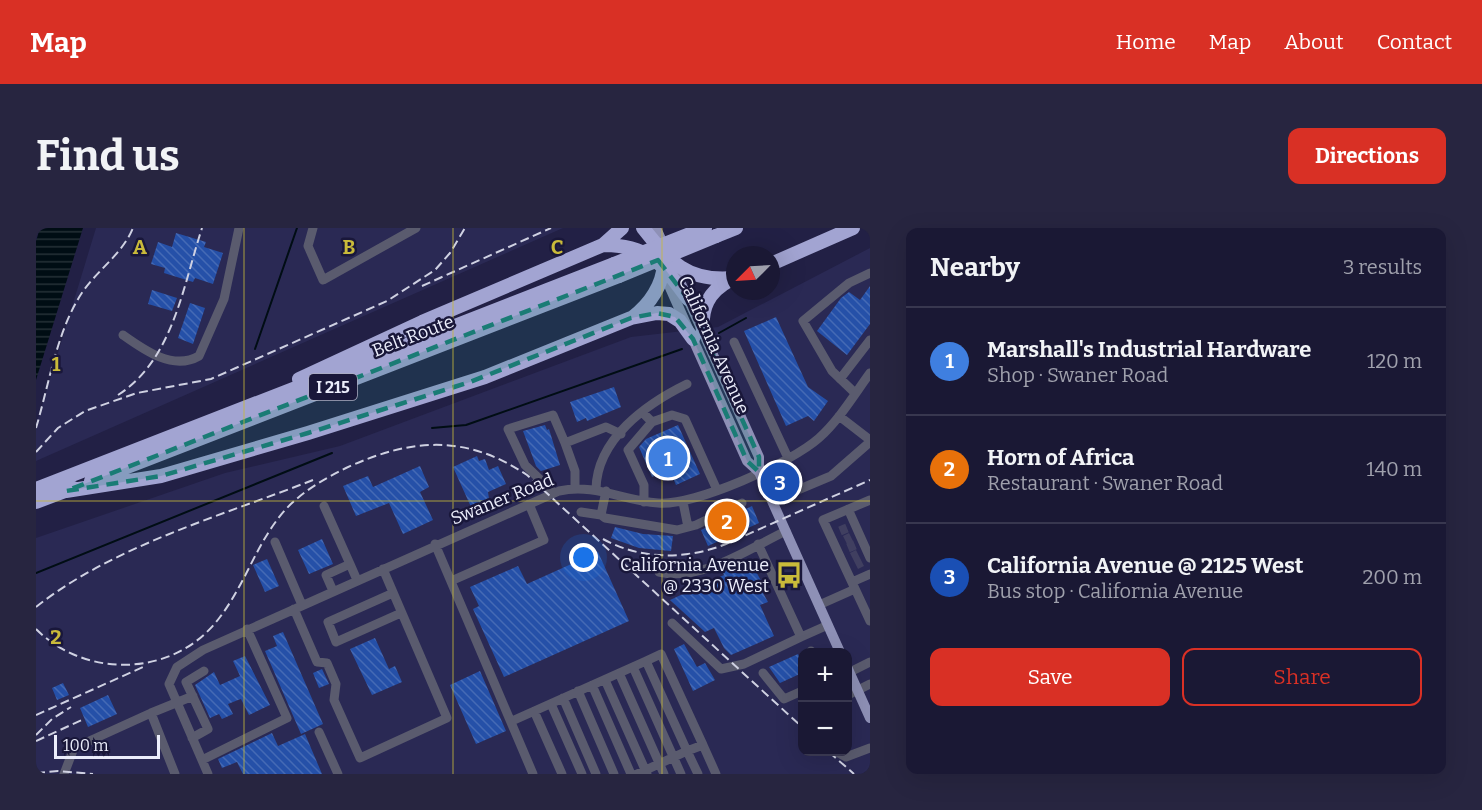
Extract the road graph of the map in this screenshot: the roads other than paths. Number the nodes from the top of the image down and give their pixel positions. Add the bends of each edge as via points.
1 (239, 228) edge
2 (313, 228) edge
3 (416, 228) edge
4 (622, 228) edge
5 (643, 228) edge
6 (683, 228) edge
7 (735, 228) edge
8 (853, 228) edge
9 (658, 232) edge
10 (711, 232) edge
11 (603, 244) junction
12 (780, 260) edge
13 (666, 268) junction
14 (616, 270) junction
15 (870, 273) edge
16 (726, 278) edge
17 (726, 282) edge
18 (688, 299) joint
19 (631, 318) junction
20 (123, 336) dead end
21 (698, 336) junction
22 (870, 340) edge
23 (734, 342) dead end
24 (870, 373) edge
25 (840, 379) junction
26 (687, 384) dead end
27 (855, 393) junction
28 (642, 412) junction
29 (234, 413) junction
30 (839, 416) junction
31 (652, 422) junction
32 (621, 434) junction
33 (870, 441) edge
34 (566, 443) junction
35 (788, 458) junction
36 (759, 472) junction
37 (575, 489) junction
38 (801, 489) dead end
39 (601, 490) junction
40 (717, 490) junction
41 (66, 491) junction
42 (554, 493) junction
43 (38, 495) edge
44 (870, 500) edge
45 (644, 502) junction
46 (683, 502) junction
47 (742, 503) dead end
48 (529, 504) junction
49 (324, 506) dead end
50 (848, 509) junction
51 (581, 512) dead end
52 (601, 515) junction
53 (688, 527) junction
54 (786, 531) junction
55 (830, 536) junction
56 (275, 542) dead end
57 (435, 544) junction
58 (758, 544) junction
59 (856, 546) edge
60 (840, 557) junction
61 (350, 564) junction
62 (383, 569) junction
63 (659, 572) dead end
64 (870, 574) edge
65 (357, 580) junction
66 (451, 581) junction
67 (854, 586) junction
68 (333, 591) junction
69 (393, 593) junction
70 (819, 605) junction
71 (298, 607) junction
72 (401, 613) junction
73 (870, 621) edge
74 (672, 622) dead end
75 (828, 625) junction
76 (247, 629) junction
77 (801, 638) junction
78 (838, 648) edge
79 (646, 661) junction
80 (870, 662) edge
81 (633, 667) junction
82 (852, 669) edge
83 (204, 671) dead end
84 (619, 673) junction
85 (763, 673) dead end
86 (605, 680) junction
87 (870, 684) edge
88 (592, 685) junction
89 (578, 692) junction
90 (852, 692) edge
91 (798, 693) edge
92 (193, 696) junction
93 (563, 698) junction
94 (551, 704) junction
95 (176, 705) junction
96 (534, 711) junction
97 (151, 713) junction
98 (870, 718) edge
99 (512, 721) junction
100 (319, 732) dead end
101 (192, 738) junction
102 (703, 745) junction
103 (870, 748) edge
104 (687, 751) junction
105 (852, 755) edge
106 (673, 758) junction
107 (202, 760) junction
108 (659, 764) junction
109 (643, 773) edge
110 (64, 774) edge
111 (175, 774) edge
112 (208, 774) edge
113 (338, 774) edge
114 (533, 774) edge
115 (562, 774) edge
116 (582, 774) edge
117 (596, 774) edge
118 (614, 774) edge
119 (631, 774) edge
120 (664, 774) edge
121 (681, 774) edge
122 (698, 774) edge
123 (716, 774) edge

1 - 20 street via 224,299 199,357 191,361 157,358
2 - 3 street via 308,246 323,279
4 - 11 highway
5 - 13 highway
6 - 13 highway
7 - 10 highway, Belt Route / I 215
8 - 12 highway
9 - 13 highway
10 - 14 highway, Belt Route / I 215, bridge
11 - 13 highway via 636,248
11 - 29 highway via 357,351
13 - 16 highway via 711,279
13 - 18 highway
13 - 19 highway via 652,297
13 - 21 main road, California Avenue
14 - 29 highway, Belt Route / I 215
14 - 41 highway, Belt Route / I 215
15 - 25 street via 849,283 803,321
17 - 21 highway via 707,300
18 - 21 main road, California Avenue
19 - 21 highway via 669,314
19 - 41 highway via 494,374 318,430 161,476
21 - 36 main road, California Avenue via 747,461
22 - 25 street
23 - 35 street
24 - 27 street, Swaner Road
25 - 27 street
26 - 28 street via 662,396
27 - 30 street, Swaner Road
28 - 31 street
28 - 32 street
29 - 43 highway, Belt Route / I 215
30 - 33 street
30 - 35 street, Swaner Road via 819,438
31 - 40 street via 672,415 685,419
31 - 45 street via 628,450 644,485
32 - 34 street via 606,427
32 - 39 street via 599,464
33 - 38 street via 831,476
34 - 37 street via 575,471
34 - 42 street via 553,415 508,429 525,465
35 - 36 street, Swaner Road
36 - 40 street, Swaner Road
36 - 54 main road, California Avenue
37 - 39 street, Swaner Road
37 - 42 street, Swaner Road
39 - 45 street, Swaner Road
39 - 52 street
40 - 46 street, Swaner Road
41 - 43 highway, Belt Route / I 215
42 - 48 street, Swaner Road
44 - 50 street
45 - 46 street, Swaner Road
46 - 53 street
47 - 53 street
48 - 57 street, Swaner Road
48 - 66 street via 544,540
49 - 61 street
50 - 55 street via 823,520
50 - 59 street
51 - 52 street
52 - 53 street via 677,530
54 - 58 street
54 - 70 main road, California Avenue
55 - 59 street
55 - 60 street
56 - 71 street
57 - 62 street, Swaner Road
57 - 66 street
58 - 63 street via 686,575
58 - 77 street
59 - 60 street
59 - 60 street
60 - 67 street
61 - 65 street
61 - 68 street via 326,575
62 - 65 street, Swaner Road
62 - 69 street
64 - 67 street
65 - 68 street, Swaner Road
66 - 99 street
67 - 70 street
67 - 73 street
68 - 71 street, Swaner Road
69 - 72 street
69 - 72 street via 327,622 336,642
70 - 75 main road, California Avenue
71 - 72 street via 317,662 327,663 336,684 334,700 360,758 447,718
71 - 76 street, Swaner Road
74 - 77 street via 721,669 744,664
75 - 77 street
75 - 78 main road, California Avenue
76 - 95 street, Swaner Road via 182,663 170,678
76 - 107 street via 287,718
79 - 81 street
79 - 102 street via 661,654
79 - 104 street
80 - 82 street
81 - 84 street
81 - 106 street
83 - 92 street via 187,681
84 - 86 street
84 - 108 street
85 - 91 street via 784,699
86 - 88 street
86 - 109 street
87 - 90 street
88 - 89 street
88 - 119 street
89 - 93 street
89 - 118 street
90 - 98 main road
92 - 95 street
92 - 101 street via 208,730
93 - 94 street
93 - 117 street
94 - 96 street
94 - 116 street
95 - 97 street
95 - 101 street
96 - 99 street
96 - 115 street
97 - 110 street via 74,748
97 - 111 street
99 - 114 street
100 - 113 street
101 - 107 street
102 - 104 street
102 - 123 street
103 - 105 street
104 - 106 street
104 - 122 street
106 - 108 street
106 - 121 street
107 - 112 street
108 - 109 street
108 - 120 street

